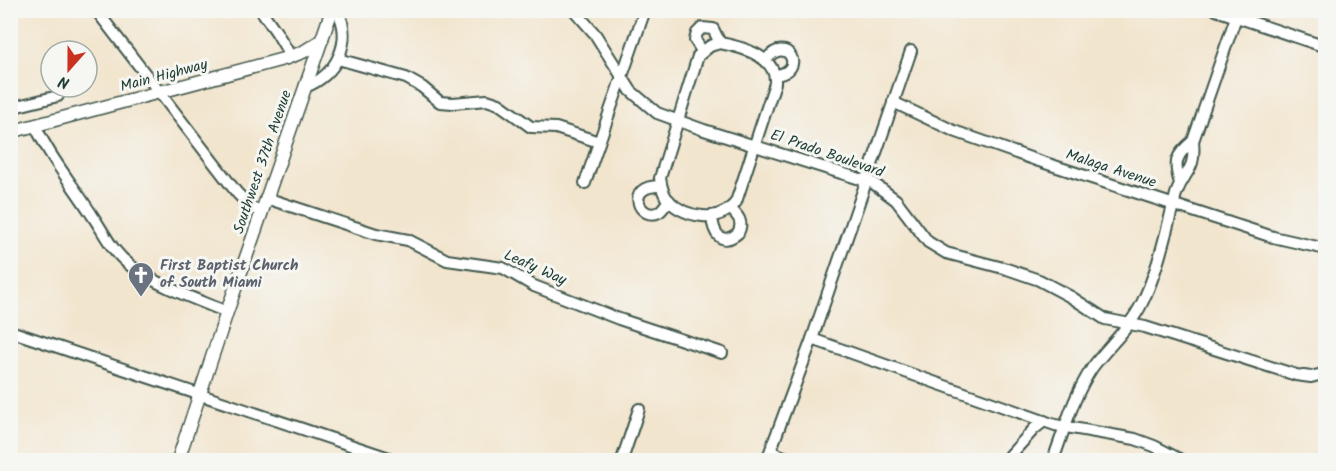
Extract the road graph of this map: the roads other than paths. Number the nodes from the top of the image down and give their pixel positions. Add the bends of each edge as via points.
1 (96, 10) edge
2 (261, 10) edge
3 (334, 10) edge
4 (574, 10) edge
5 (645, 10) edge
6 (1216, 10) edge
7 (1236, 17) junction
8 (322, 40) junction
9 (720, 43) junction
10 (1326, 47) edge
11 (702, 51) junction
12 (910, 51) dead end
13 (292, 57) junction
14 (338, 58) junction
15 (766, 60) junction
16 (775, 75) junction
17 (622, 77) junction
18 (307, 82) junction
19 (160, 93) junction
20 (46, 99) edge
21 (893, 102) junction
22 (10, 108) edge
23 (678, 121) junction
24 (35, 125) junction
25 (10, 132) edge
26 (1193, 141) junction
27 (599, 142) junction
28 (754, 144) junction
29 (866, 181) junction
30 (585, 183) dead end
31 (1180, 183) junction
32 (661, 186) junction
33 (266, 198) junction
34 (669, 200) junction
35 (1173, 205) junction
36 (730, 208) junction
37 (261, 212) junction
38 (712, 216) junction
39 (1326, 249) edge
40 (227, 312) junction
41 (1129, 323) junction
42 (10, 331) edge
43 (812, 339) junction
44 (722, 353) dead end
45 (1326, 373) edge
46 (200, 395) junction
47 (639, 409) dead end
48 (1044, 421) junction
49 (1064, 427) junction
50 (769, 457) edge
51 (1009, 459) edge
52 (178, 460) edge
53 (395, 460) edge
54 (622, 460) edge
55 (793, 460) edge
56 (1053, 460) edge
57 (1180, 460) edge

1 - 19 street
2 - 13 street
3 - 8 main road, Southwest 37th Avenue
3 - 14 street via 341,19 343,32
4 - 17 street, El Prado Boulevard via 595,34
5 - 17 street
6 - 7 street
7 - 10 street
7 - 26 street
8 - 13 main road, Main Highway
8 - 18 main road, Southwest 37th Avenue
9 - 11 street
9 - 11 street via 715,30 702,28 695,40
9 - 15 street
11 - 23 street
12 - 21 street
13 - 18 main road via 304,65
13 - 19 main road, Main Highway
14 - 18 street via 326,76
14 - 27 street via 406,78 440,102 494,101 531,127 556,128
15 - 16 street
15 - 16 street via 778,50 790,54 791,69
16 - 28 street
17 - 23 street, El Prado Boulevard via 631,91 652,109
17 - 27 street
18 - 33 main road, Southwest 37th Avenue
19 - 24 main road, Main Highway
19 - 37 street via 237,193
20 - 22 street
21 - 29 street
21 - 35 street, Malaga Avenue via 961,133
23 - 28 street, El Prado Boulevard
23 - 32 street via 662,169
24 - 25 main road, Main Highway
24 - 40 street via 55,162 118,255 142,273
26 - 31 street via 1192,165
26 - 31 street via 1177,160
27 - 30 street
28 - 29 street, El Prado Boulevard
28 - 36 street via 736,202
29 - 41 street, El Prado Boulevard via 888,192 924,237 946,253 1031,276 1105,318
29 - 43 street
31 - 35 street
32 - 34 street
32 - 34 street via 641,190 640,206 654,214
33 - 37 main road, Southwest 37th Avenue
33 - 44 street, Leafy Way via 376,234 408,240 453,262 503,268 540,289
34 - 38 street via 693,214
35 - 39 street, Malaga Avenue
35 - 41 street via 1155,273
36 - 38 street
36 - 38 street via 740,222 738,233 731,237 716,234
37 - 40 main road, Southwest 37th Avenue
40 - 46 main road, Southwest 37th Avenue
41 - 45 street, El Prado Boulevard via 1290,374 1306,377
41 - 49 street via 1084,382
42 - 46 street
43 - 48 street
43 - 50 street
46 - 52 main road, Southwest 37th Avenue
46 - 53 street via 355,453
47 - 54 street
48 - 49 street
48 - 51 street
49 - 56 street
49 - 57 street via 1127,437
50 - 55 street

